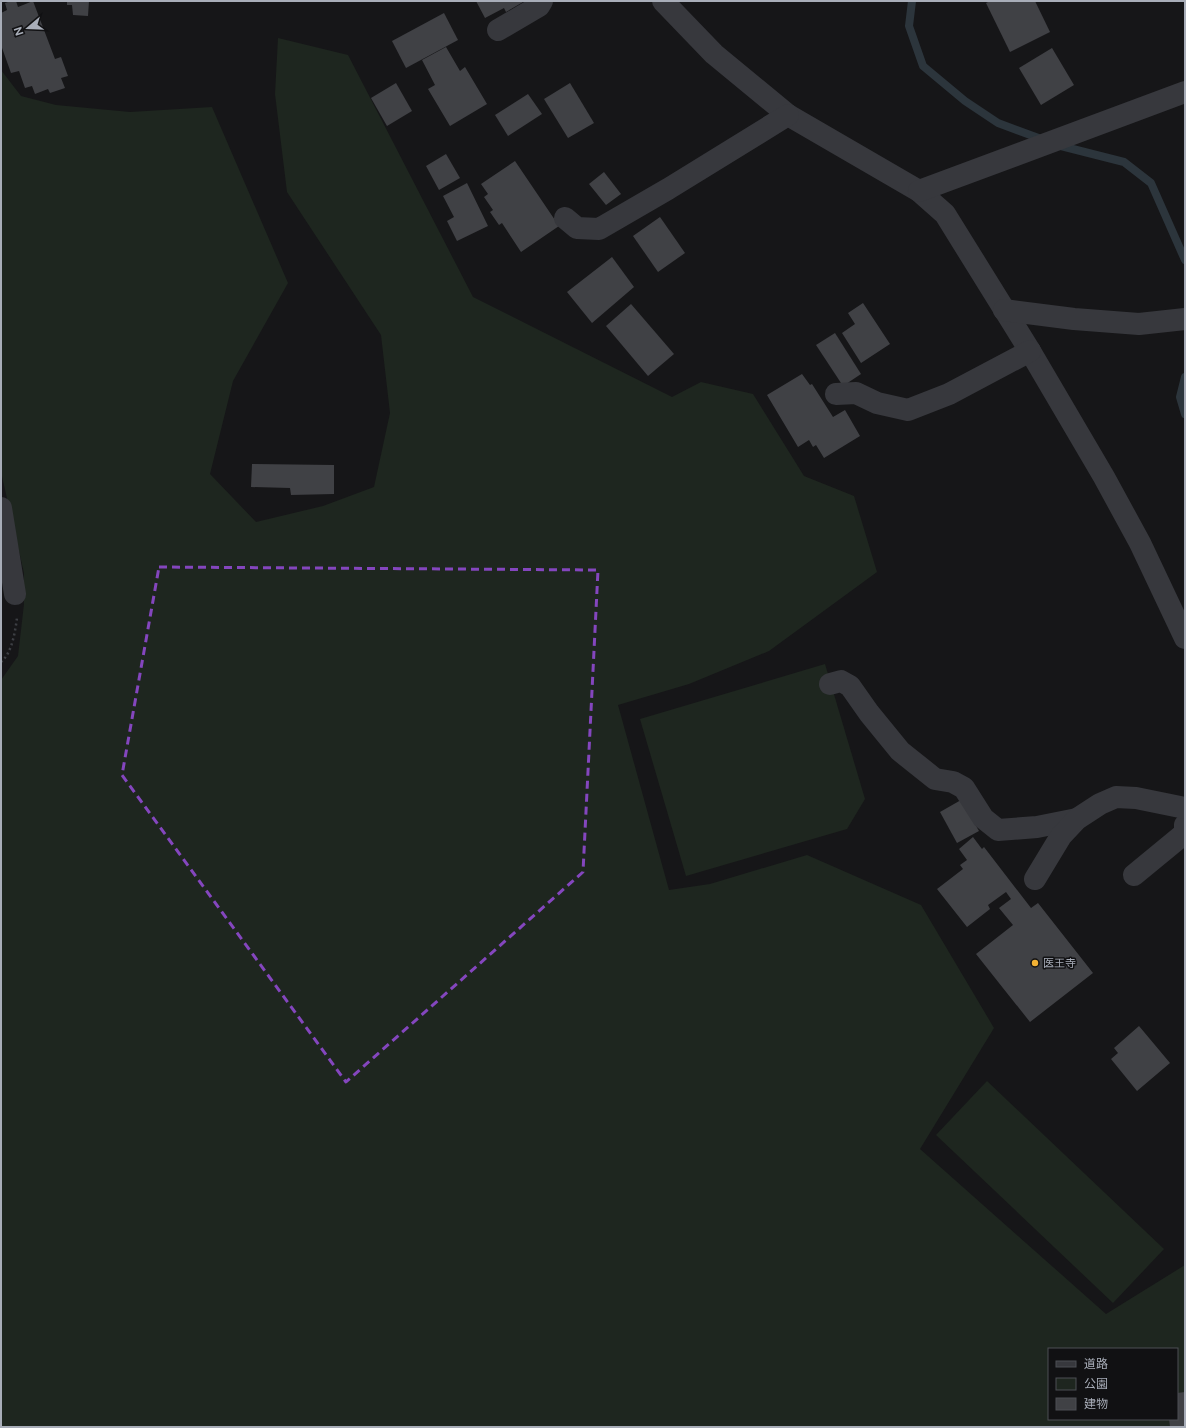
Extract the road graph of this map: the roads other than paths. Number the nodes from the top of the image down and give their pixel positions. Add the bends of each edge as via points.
1 (542, 1) edge
2 (664, 1) edge
3 (498, 30) dead end
4 (1185, 92) edge
5 (788, 116) junction
6 (919, 191) junction
7 (565, 218) dead end
8 (1004, 310) junction
9 (1185, 319) edge
10 (1030, 352) junction
11 (836, 394) dead end
12 (1, 508) edge
13 (15, 594) road end
14 (1185, 638) edge
15 (830, 684) dead end
16 (1185, 808) edge
17 (1077, 819) junction
18 (1185, 825) edge
19 (1134, 875) dead end
20 (1036, 879) dead end

1 - 3 street via 539,6
2 - 5 street via 714,54
4 - 6 street
5 - 6 street
5 - 7 street via 599,229 577,228
6 - 8 street via 945,214
8 - 9 street via 1139,324
8 - 10 street
10 - 11 street via 949,394 908,410 877,403 856,393
10 - 14 street via 1140,543
12 - 13 street
15 - 17 street via 841,681 850,686 900,751 935,779 953,782 964,788 983,818 998,830 1037,827
16 - 17 street via 1136,798 1116,797
17 - 20 street via 1061,836
18 - 19 street via 1185,833

